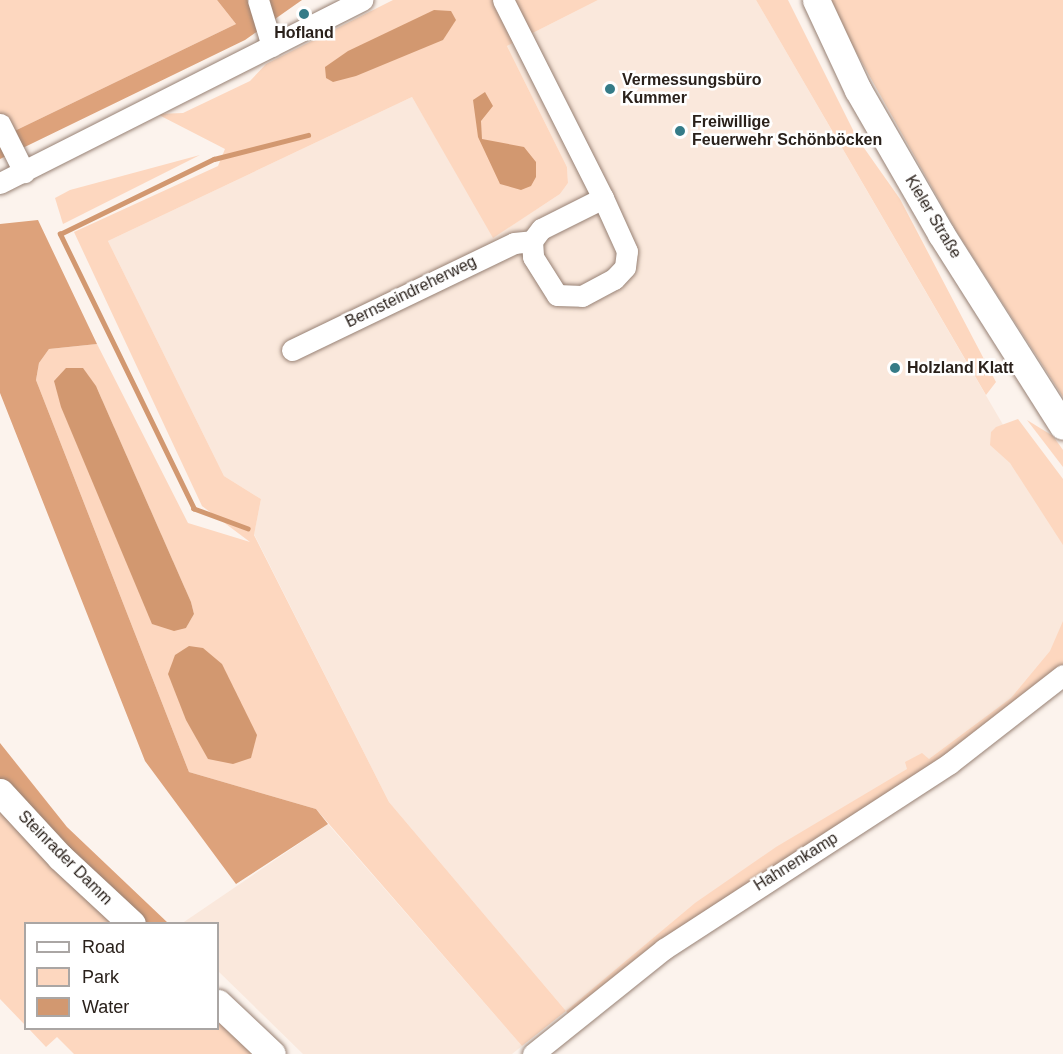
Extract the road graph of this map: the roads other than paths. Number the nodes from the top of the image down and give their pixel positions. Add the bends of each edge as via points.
1 (258, 0) edge
2 (362, 0) edge
3 (503, 0) edge
4 (816, 0) edge
5 (272, 46) junction
6 (0, 124) edge
7 (24, 172) junction
8 (0, 183) edge
9 (603, 198) junction
10 (532, 241) junction
11 (292, 350) dead end
12 (1063, 426) edge
13 (1063, 675) edge
14 (0, 792) edge
15 (130, 922) edge
16 (219, 1004) edge
17 (272, 1054) edge
18 (533, 1054) edge

1 - 5 street
2 - 5 street
3 - 9 street
4 - 12 main road, Kieler Straße via 858,90 941,234
5 - 7 street
6 - 7 street
7 - 8 street
9 - 10 street, Bernsteindreherweg via 541,228
9 - 10 street via 627,251 625,267 614,279 582,296 557,295 545,281 534,257
10 - 11 street, Bernsteindreherweg via 514,243
13 - 18 street, Hahnenkamp via 958,758 664,950
14 - 15 main road, Steinrader Damm via 60,857
16 - 17 main road

